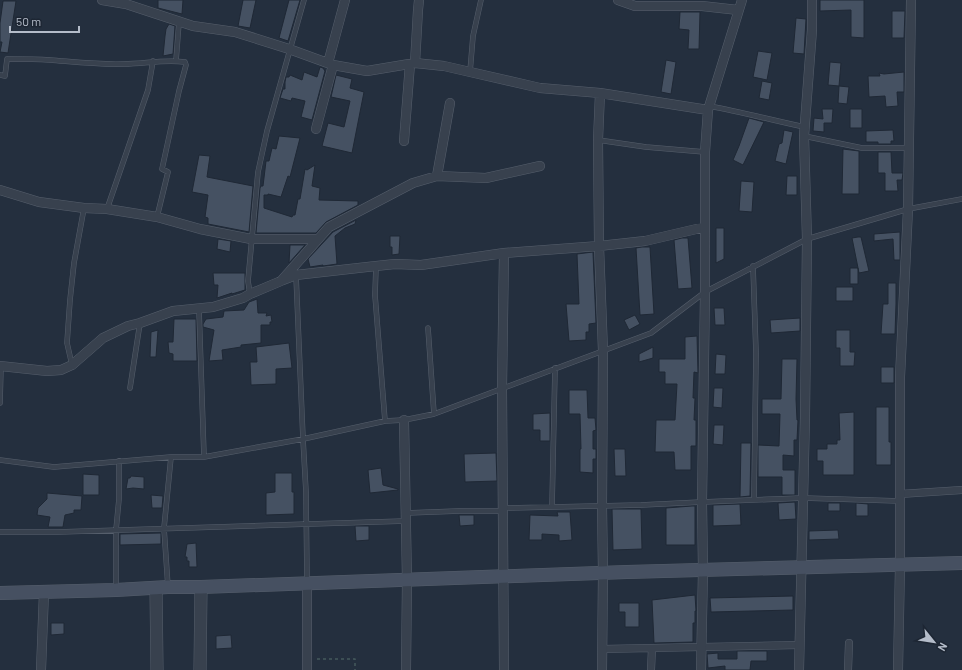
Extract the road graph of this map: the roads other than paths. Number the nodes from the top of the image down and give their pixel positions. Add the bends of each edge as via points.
1 (102, 0) edge
2 (304, 0) edge
3 (345, 0) edge
4 (419, 0) edge
5 (481, 0) edge
6 (618, 0) edge
7 (742, 0) edge
8 (812, 0) edge
9 (911, 0) edge
10 (738, 10) junction
11 (180, 22) junction
12 (289, 49) junction
13 (176, 61) junction
14 (153, 62) junction
15 (330, 64) junction
16 (412, 64) junction
17 (470, 72) junction
18 (0, 76) edge
19 (600, 93) junction
20 (450, 103) dead end
21 (708, 108) junction
22 (316, 129) dead end
23 (804, 132) junction
24 (598, 140) junction
25 (404, 142) dead end
26 (909, 148) junction
27 (705, 152) junction
28 (540, 166) dead end
29 (437, 176) junction
30 (0, 190) edge
31 (962, 199) edge
32 (84, 208) junction
33 (107, 209) junction
34 (908, 209) junction
35 (157, 217) junction
36 (705, 228) junction
37 (251, 239) junction
38 (317, 239) junction
39 (807, 239) junction
40 (599, 246) junction
41 (504, 253) junction
42 (376, 266) junction
43 (754, 266) junction
44 (296, 275) junction
45 (281, 281) junction
46 (705, 292) junction
47 (250, 294) junction
48 (199, 309) junction
49 (140, 324) junction
50 (428, 328) dead end
51 (603, 351) junction
52 (72, 365) junction
53 (0, 366) edge
54 (555, 368) junction
55 (130, 388) dead end
56 (502, 389) junction
57 (0, 403) edge
58 (434, 414) junction
59 (385, 420) junction
60 (404, 420) junction
61 (303, 439) junction
62 (170, 457) junction
63 (204, 457) junction
64 (0, 460) edge
65 (119, 461) junction
66 (962, 490) edge
67 (900, 497) junction
68 (803, 498) junction
69 (754, 500) junction
70 (702, 502) junction
71 (602, 506) junction
72 (552, 507) junction
73 (503, 510) junction
74 (406, 517) junction
75 (306, 524) junction
76 (164, 528) junction
77 (116, 530) junction
78 (0, 532) edge
79 (962, 563) edge
80 (900, 565) junction
81 (801, 568) junction
82 (702, 570) junction
83 (603, 573) junction
84 (503, 577) junction
85 (407, 580) junction
86 (307, 583) junction
87 (162, 587) junction
88 (201, 587) junction
89 (116, 590) junction
90 (44, 592) junction
91 (0, 594) edge
92 (849, 643) dead end
93 (799, 645) junction
94 (701, 647) junction
95 (652, 648) junction
96 (602, 649) junction
97 (41, 670) edge
98 (157, 670) edge
99 (200, 670) edge
100 (307, 670) edge
101 (406, 670) edge
102 (504, 670) edge
103 (602, 670) edge
104 (651, 670) edge
105 (701, 670) edge
106 (799, 670) edge
107 (848, 670) edge
108 (898, 670) edge

1 - 11 street via 126,4
2 - 12 lane
3 - 15 street
4 - 16 street
5 - 17 lane via 473,36
6 - 10 street via 635,6 702,6
7 - 10 street
8 - 23 street
9 - 26 street
10 - 21 street
11 - 12 street via 235,32
11 - 13 lane
12 - 15 street
12 - 37 lane via 258,172
13 - 14 lane
13 - 35 lane via 185,62 186,65 162,169 168,172
14 - 18 lane via 95,64 7,59 5,76
14 - 33 lane via 148,90
15 - 16 street via 367,71
15 - 22 street
16 - 17 street via 444,66
16 - 25 street
17 - 19 street via 540,88
19 - 21 street
19 - 24 street
20 - 29 street
21 - 23 lane via 750,114
21 - 27 street
23 - 26 lane via 862,148
23 - 39 street
24 - 27 lane
24 - 40 street
26 - 34 street
27 - 36 street
28 - 29 street via 486,178
29 - 38 street via 413,183 329,227
30 - 32 street via 39,202
31 - 34 lane
32 - 33 street
32 - 52 lane via 70,300 67,343
33 - 35 street
34 - 39 lane
34 - 67 street via 900,377
35 - 37 street
36 - 40 street via 645,241
36 - 46 street
37 - 38 street
37 - 47 lane via 248,281
38 - 45 street
39 - 43 lane
39 - 68 street
40 - 41 street
40 - 51 street
41 - 42 street via 421,265
41 - 56 street
42 - 44 street
42 - 59 lane
43 - 46 lane
43 - 69 lane
44 - 45 street
44 - 61 lane
45 - 47 street
46 - 51 lane via 651,333
46 - 70 street
47 - 48 street via 213,307
48 - 49 street via 173,311
48 - 63 lane
49 - 52 street via 128,326 103,338
49 - 55 lane
50 - 58 lane
51 - 54 lane
51 - 71 street
52 - 53 street via 61,370 47,371
53 - 57 lane
54 - 56 lane
54 - 72 lane
56 - 58 lane
56 - 73 street
58 - 60 lane
59 - 60 lane
59 - 61 lane
60 - 74 street
61 - 63 lane
61 - 75 lane
62 - 63 lane
62 - 65 lane
62 - 76 lane
64 - 65 lane via 54,467
65 - 77 lane
66 - 67 street
67 - 68 lane
67 - 80 street
68 - 69 lane
68 - 81 street
69 - 70 lane
70 - 71 lane
70 - 82 street
71 - 72 lane
71 - 83 street
72 - 73 lane
73 - 74 lane via 458,511
73 - 84 street
74 - 75 lane
74 - 85 street
75 - 76 lane
75 - 86 lane
76 - 77 lane
76 - 87 lane
77 - 78 lane
77 - 89 lane
79 - 80 main road
80 - 81 main road
80 - 108 street
81 - 82 main road
81 - 93 street
82 - 83 main road
82 - 94 street
83 - 84 main road
83 - 96 street
84 - 85 main road
84 - 102 street
85 - 86 main road
85 - 101 street
86 - 88 main road
86 - 100 street
87 - 88 main road
87 - 89 main road
87 - 98 street
88 - 99 street
89 - 90 main road
90 - 91 main road
90 - 97 street
92 - 107 street
93 - 94 street
93 - 106 street
94 - 95 street
94 - 105 street
95 - 96 street
95 - 104 street
96 - 103 street

